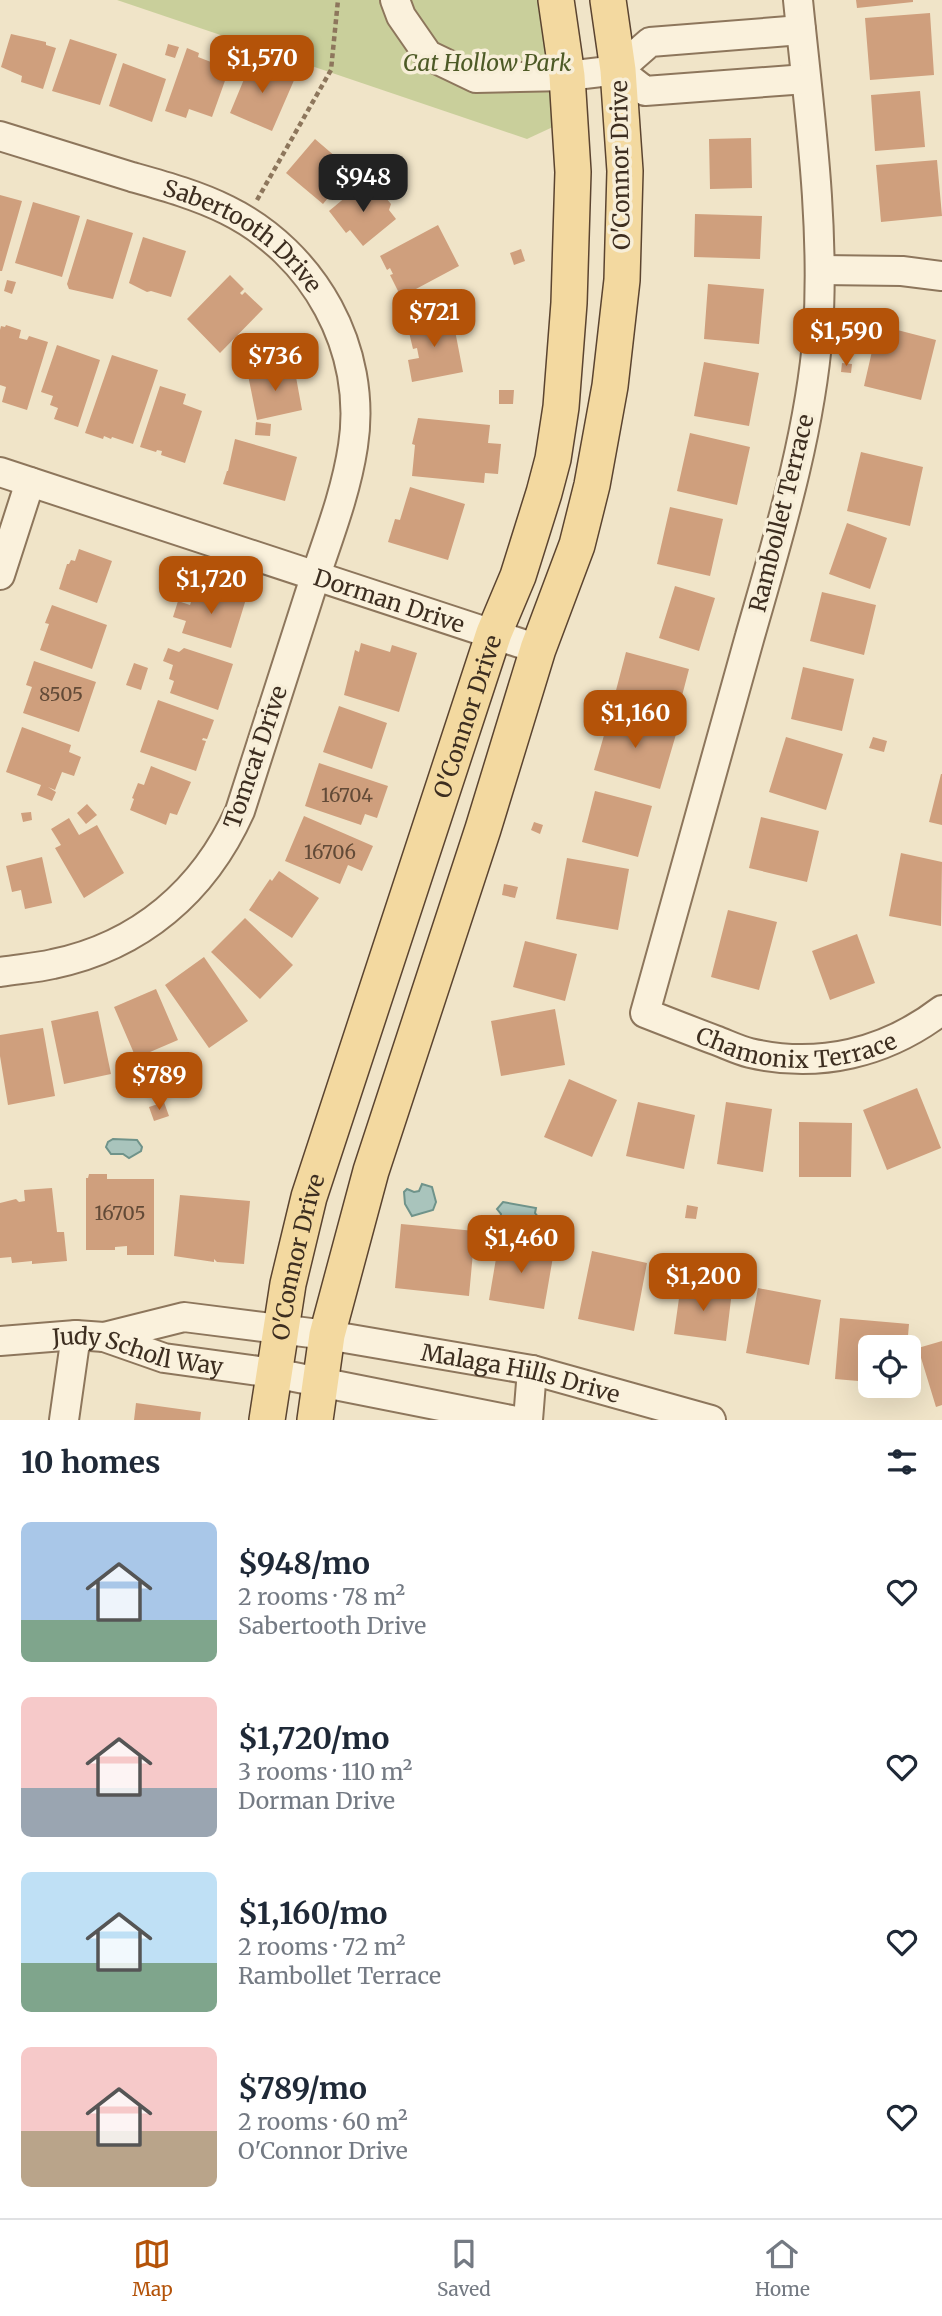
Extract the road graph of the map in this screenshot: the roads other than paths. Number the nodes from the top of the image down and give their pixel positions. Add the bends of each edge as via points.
1 (395, 0) edge
2 (556, 0) edge
3 (608, 0) edge
4 (798, 0) edge
5 (801, 30) junction
6 (618, 70) junction
7 (567, 76) junction
8 (806, 79) junction
9 (0, 136) edge
10 (821, 270) junction
11 (942, 276) edge
12 (0, 472) edge
13 (30, 482) junction
14 (316, 574) junction
15 (0, 575) edge
16 (494, 633) junction
17 (538, 649) junction
18 (0, 972) edge
19 (942, 1010) edge
20 (645, 1013) joint
21 (282, 1329) junction
22 (76, 1335) junction
23 (327, 1335) junction
24 (104, 1337) junction
25 (0, 1341) edge
26 (532, 1370) junction
27 (274, 1373) junction
28 (319, 1382) junction
29 (64, 1420) edge
30 (267, 1420) edge
31 (315, 1420) edge
32 (511, 1420) edge
33 (528, 1420) edge
34 (711, 1420) edge

1 - 7 street via 428,55 476,78
2 - 7 main road, O'Connor Drive
3 - 6 main road, O'Connor Drive
4 - 5 street, Rambollet Terrace
5 - 6 street via 650,42
5 - 8 street, Rambollet Terrace
6 - 7 street
6 - 8 street via 645,91
6 - 17 main road, O'Connor Drive via 625,171 622,280 610,386 577,545
7 - 16 main road, O'Connor Drive via 573,172 561,407 544,493
8 - 10 street, Rambollet Terrace
9 - 14 street, Sabertooth Drive via 228,210 293,257 317,288 337,323 350,360 356,423 346,487
10 - 11 street
10 - 20 street, Rambollet Terrace via 810,395 784,516
12 - 13 street, Dorman Drive
13 - 14 street, Dorman Drive
13 - 15 street
14 - 16 street, Dorman Drive
14 - 18 street, Tomcat Drive via 240,811 196,884 131,936 54,964
16 - 17 street, Dorman Drive
16 - 21 main road, O'Connor Drive via 309,1197
17 - 23 main road, O'Connor Drive via 371,1171
19 - 20 street, Chamonix Terrace via 891,1042 857,1054 821,1059 784,1059 748,1052
21 - 23 street, Malaga Hills Drive
21 - 24 street, Malaga Hills Drive via 184,1317
21 - 27 main road, O'Connor Drive
22 - 24 street, Judy Scholl Way
22 - 25 street, Judy Scholl Way
22 - 29 street
23 - 26 street, Malaga Hills Drive
23 - 28 main road, O'Connor Drive
24 - 27 street, Judy Scholl Way via 164,1358
26 - 33 street
26 - 34 street, Malaga Hills Drive
27 - 28 street, Malaga Hills Drive
27 - 30 main road, O'Connor Drive
28 - 31 main road, O'Connor Drive
28 - 32 street, Malaga Hills Drive

